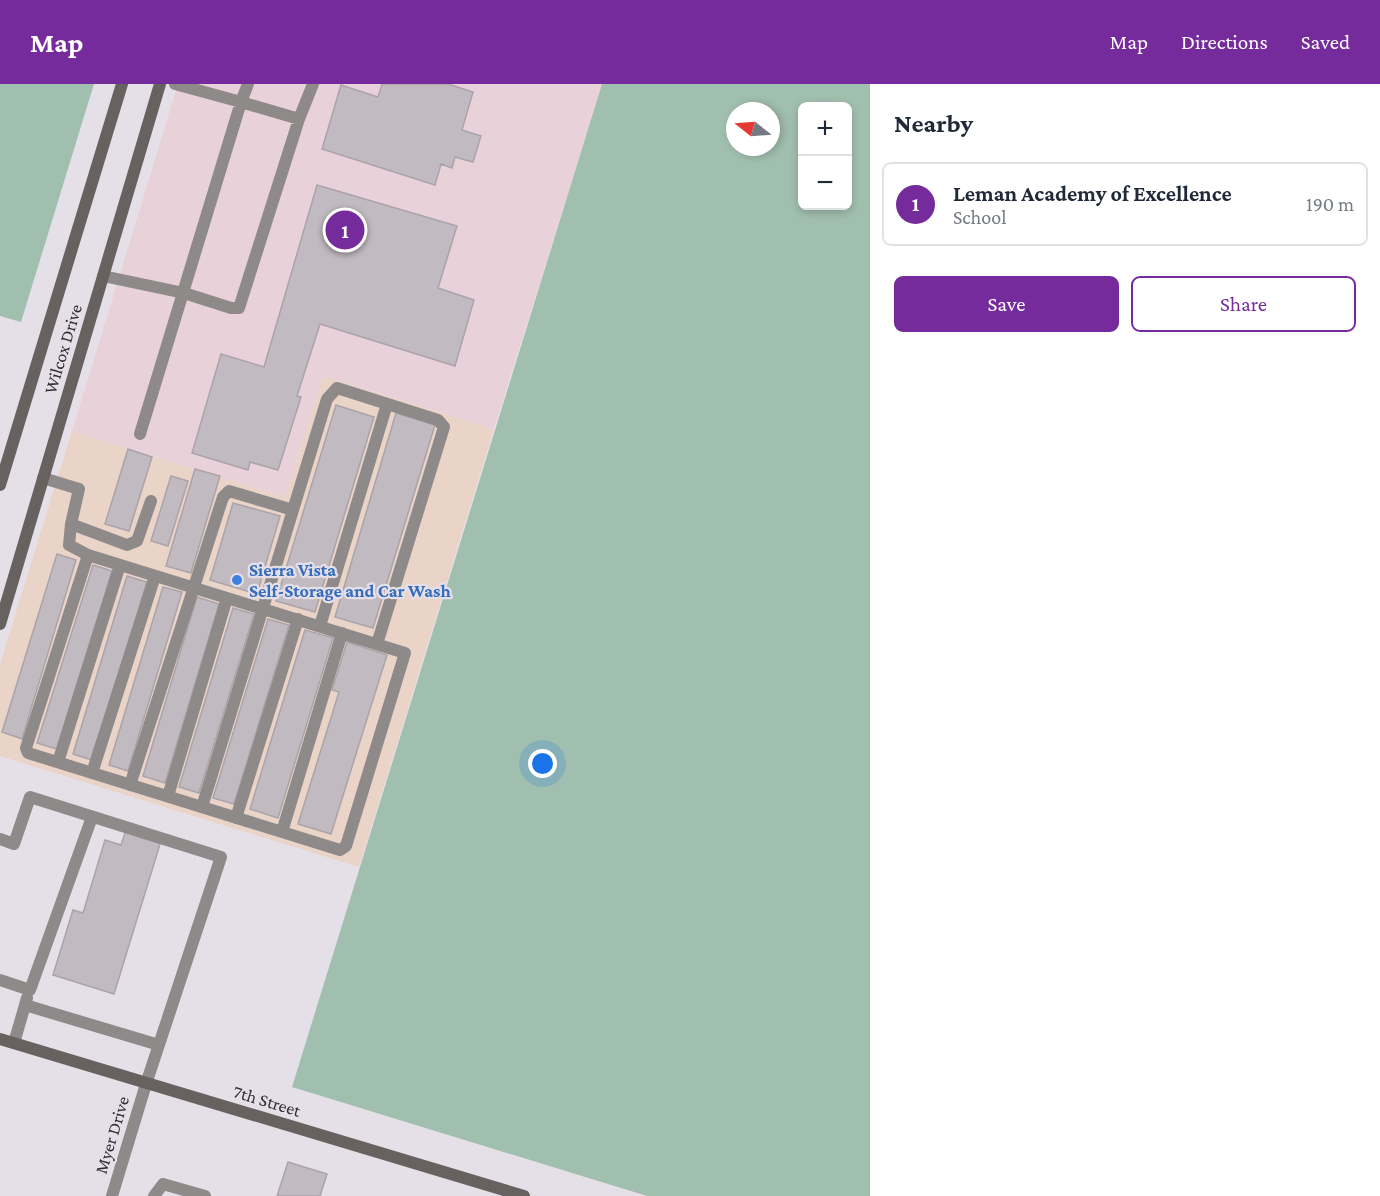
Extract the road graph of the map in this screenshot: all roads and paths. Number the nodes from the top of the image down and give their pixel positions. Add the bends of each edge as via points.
1 (122, 84) edge
2 (160, 84) edge
3 (174, 84) edge
4 (248, 84) edge
5 (314, 84) edge
6 (241, 102) junction
7 (299, 119) junction
8 (103, 276) junction
9 (184, 293) junction
10 (387, 404) junction
11 (140, 434) dead end
12 (43, 478) junction
13 (0, 484) edge
14 (151, 501) dead end
15 (293, 510) junction
16 (71, 524) junction
17 (88, 555) junction
18 (120, 565) junction
19 (156, 576) junction
20 (193, 587) junction
21 (227, 598) junction
22 (263, 609) junction
23 (298, 619) junction
24 (0, 624) edge
25 (320, 626) junction
26 (342, 633) junction
27 (377, 644) junction
28 (58, 762) junction
29 (92, 773) junction
30 (130, 785) junction
31 (168, 796) junction
32 (202, 807) junction
33 (92, 817) junction
34 (236, 818) junction
35 (282, 832) junction
36 (0, 839) edge
37 (0, 981) edge
38 (30, 990) junction
39 (25, 1005) junction
40 (0, 1039) edge
41 (14, 1043) junction
42 (159, 1045) junction
43 (146, 1084) junction
44 (112, 1196) edge
45 (154, 1196) edge
46 (205, 1196) edge
47 (524, 1196) edge

1 - 13 street, Wilcox Drive
2 - 8 street, Wilcox Drive
3 - 6 street
4 - 6 street
5 - 7 street
6 - 7 street
6 - 9 street
7 - 9 street via 239,308
8 - 9 street
8 - 12 street, Wilcox Drive
9 - 11 street
10 - 15 street via 337,388 331,393
10 - 25 street
10 - 27 street via 438,420 444,427
12 - 16 street via 79,489
12 - 24 street, Wilcox Drive
14 - 16 street via 137,541 127,545
15 - 20 street via 229,491 223,497
15 - 22 street
16 - 17 street via 69,545
17 - 18 street
17 - 28 street via 26,748 28,753
18 - 19 street
18 - 28 street
19 - 20 street
19 - 29 street
20 - 21 street
20 - 30 street
21 - 22 street
21 - 31 street
22 - 23 street
22 - 32 street
23 - 25 street
23 - 34 street
25 - 26 street
26 - 27 street
26 - 35 street
27 - 35 street via 405,653 346,846 340,850
28 - 29 street
29 - 30 street
30 - 31 street
31 - 32 street
32 - 34 street
33 - 36 street via 30,797 14,844
33 - 38 street
33 - 42 street, Myer Drive via 221,857
34 - 35 street
37 - 38 street
38 - 39 street
39 - 41 street
39 - 42 street
40 - 41 street, 7th Street
41 - 43 street, 7th Street
42 - 43 street, Myer Drive
43 - 44 street, Myer Drive
43 - 47 street, 7th Street
45 - 46 street via 163,1184

